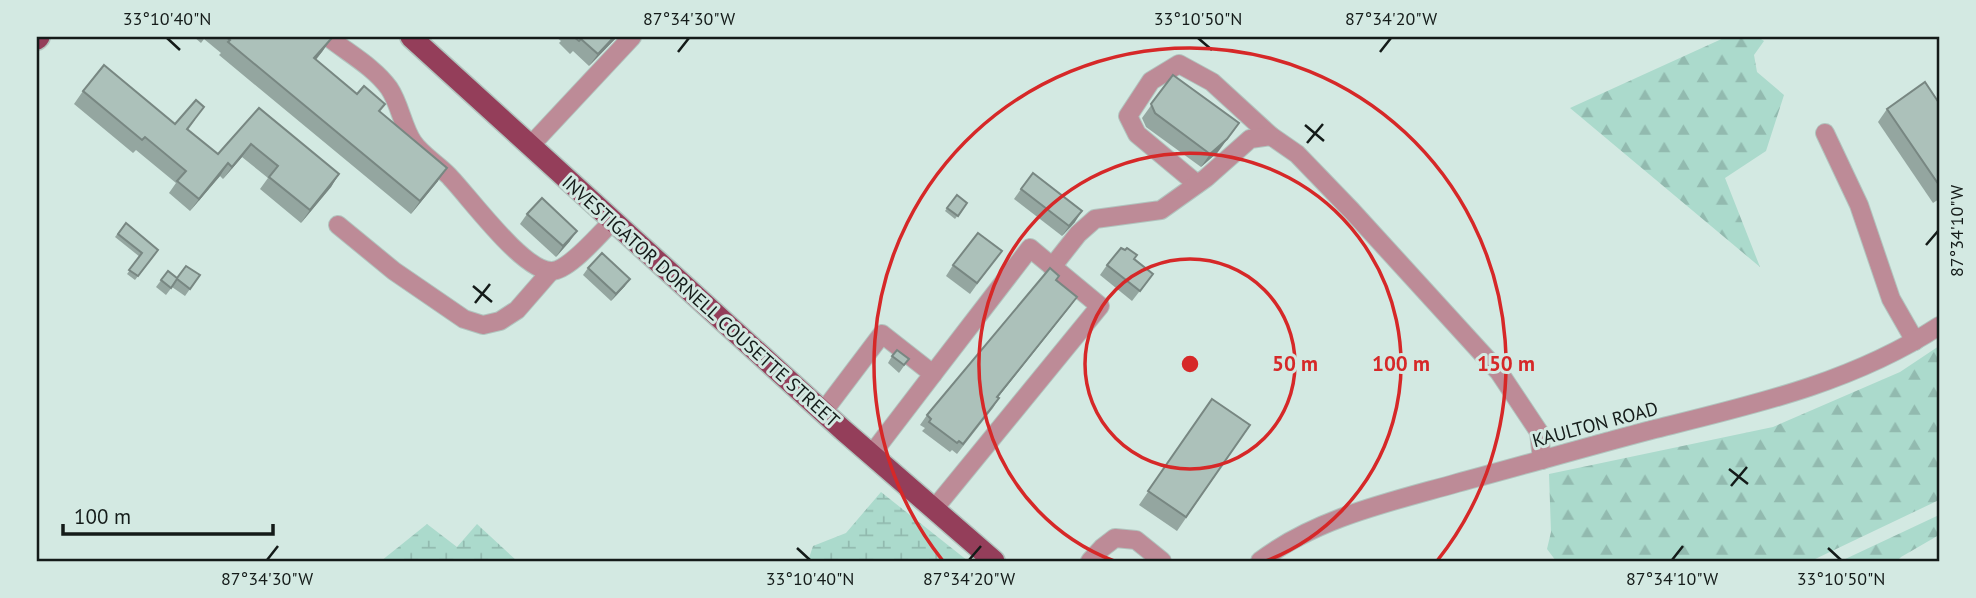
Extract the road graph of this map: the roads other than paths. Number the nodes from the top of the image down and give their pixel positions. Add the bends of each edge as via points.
1 (328, 37) edge
2 (632, 37) edge
3 (422, 40) edge
4 (1825, 133) dead end
5 (1271, 136) junction
6 (531, 145) junction
7 (1197, 184) junction
8 (612, 221) junction
9 (338, 225) dead end
10 (1052, 267) junction
11 (551, 271) junction
12 (1939, 326) edge
13 (1915, 341) junction
14 (933, 374) junction
15 (822, 412) junction
16 (871, 455) junction
17 (1542, 460) junction
18 (934, 509) junction
19 (994, 561) edge
20 (1090, 561) edge
21 (1161, 561) edge
22 (1260, 561) edge

1 - 11 street via 389,88 412,141 506,241 535,265
2 - 6 street
3 - 6 main road, INVESTIGATOR DORNELL COUSETTE STREET
4 - 13 street via 1859,205 1891,299
5 - 7 street via 1250,139
5 - 7 street via 1212,82 1179,64 1151,80 1128,116 1137,134
5 - 17 street via 1297,154 1499,372 1539,432
6 - 8 main road, INVESTIGATOR DORNELL COUSETTE STREET
7 - 10 street via 1161,210 1096,219
8 - 11 street via 567,266
8 - 15 main road, INVESTIGATOR DORNELL COUSETTE STREET
9 - 11 street via 394,271 464,319 482,324 500,321 517,310
10 - 14 street via 1030,248
10 - 18 street via 1100,306
12 - 13 street, KAULTON ROAD
13 - 17 street, KAULTON ROAD via 1831,381
14 - 15 street via 882,334
14 - 16 street
15 - 16 main road, INVESTIGATOR DORNELL COUSETTE STREET
16 - 18 main road, INVESTIGATOR DORNELL COUSETTE STREET
17 - 22 street, KAULTON ROAD via 1357,512 1309,532
18 - 19 main road, INVESTIGATOR DORNELL COUSETTE STREET
20 - 21 street via 1115,538 1136,540

